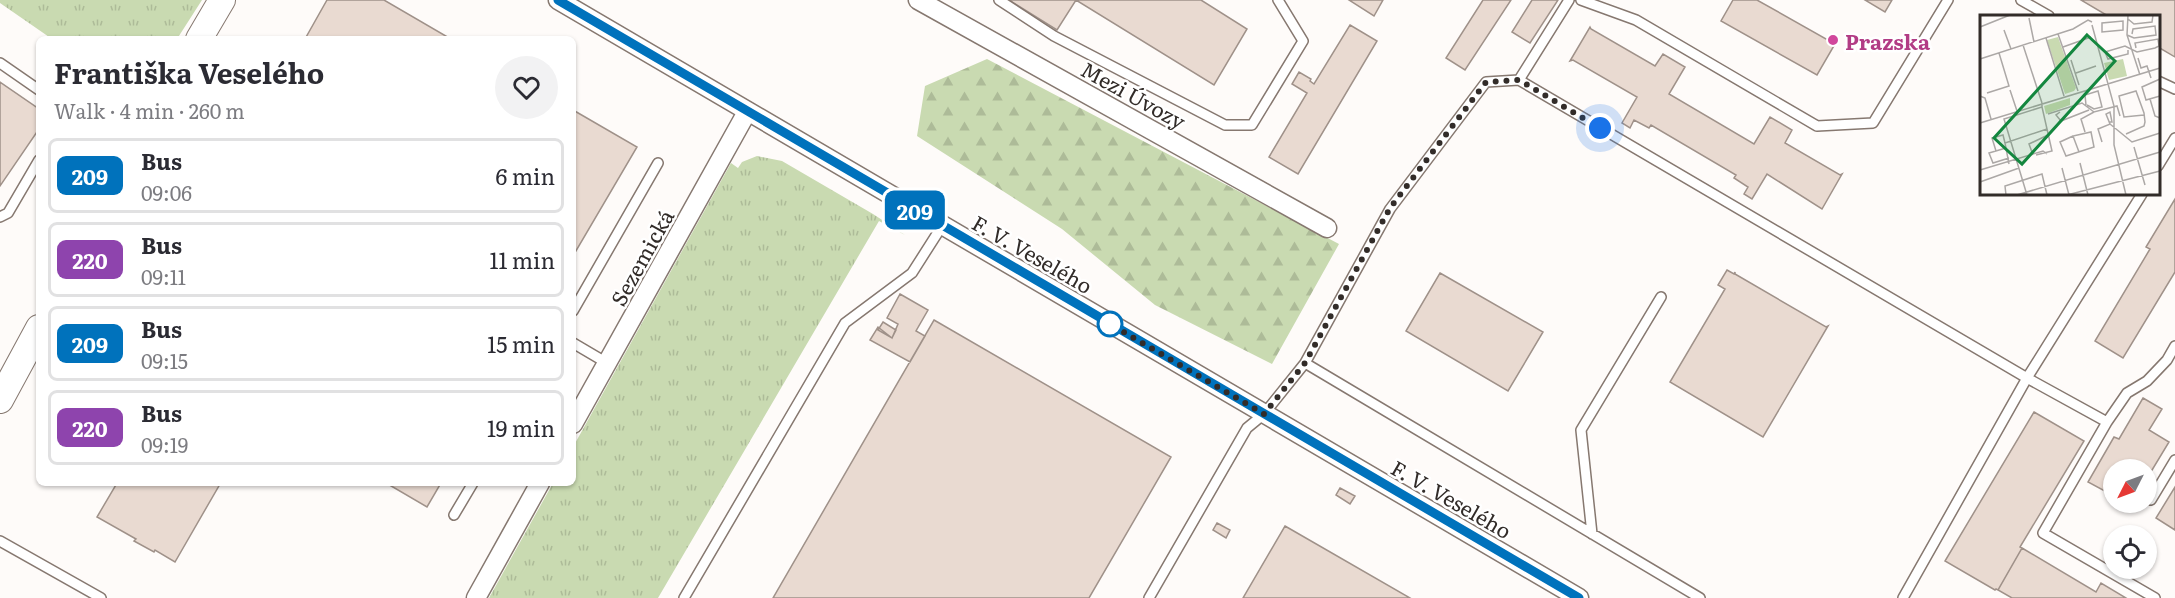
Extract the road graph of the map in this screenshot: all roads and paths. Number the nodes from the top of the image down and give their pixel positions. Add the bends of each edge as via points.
1 (222, 0) edge
2 (558, 0) edge
3 (918, 0) edge
4 (999, 0) edge
5 (1278, 0) edge
6 (1569, 0) edge
7 (1581, 0) edge
8 (1948, 0) edge
9 (2021, 0) edge
10 (2047, 15) edge
11 (201, 36) edge
12 (0, 63) edge
13 (1519, 80) junction
14 (2160, 82) edge
15 (36, 88) edge
16 (2175, 89) edge
17 (747, 112) junction
18 (2175, 138) edge
19 (2160, 163) edge
20 (658, 164) dead end
21 (36, 165) edge
22 (2141, 195) edge
23 (0, 217) edge
24 (942, 226) junction
25 (1327, 228) dead end
26 (1661, 297) dead end
27 (576, 306) edge
28 (36, 333) edge
29 (576, 346) edge
30 (2175, 346) edge
31 (2171, 362) edge
32 (607, 363) junction
33 (1305, 363) junction
34 (2027, 378) junction
35 (0, 400) edge
36 (1264, 414) junction
37 (576, 419) edge
38 (2107, 422) junction
39 (2175, 459) edge
40 (471, 486) edge
41 (538, 486) edge
42 (2157, 490) edge
43 (454, 515) dead end
44 (1592, 534) junction
45 (0, 541) edge
46 (101, 598) edge
47 (476, 598) edge
48 (684, 598) edge
49 (1149, 598) edge
50 (1579, 598) edge
51 (1700, 598) edge
52 (1903, 598) edge
53 (2155, 598) edge

1 - 11 street
2 - 17 street, F. V. Veselého
3 - 25 street, Mezi Úvozy
4 - 5 lane via 1054,36 1225,125 1252,125 1303,41
6 - 13 lane
7 - 8 lane via 1636,20 1817,126 1873,123
9 - 10 lane
12 - 15 lane
13 - 33 lane via 1486,82 1390,208
13 - 34 lane
14 - 16 lane
17 - 24 street, F. V. Veselého
17 - 32 street, Sezemická
18 - 19 lane
20 - 27 lane
21 - 23 lane via 8,213
22 - 34 lane
24 - 36 street, F. V. Veselého
24 - 48 lane via 912,273 845,323
26 - 44 lane via 1581,430
28 - 35 street
29 - 32 lane
30 - 31 lane
31 - 38 lane via 2127,393
32 - 37 street, Sezemická
33 - 36 lane
33 - 44 lane
34 - 38 lane
34 - 52 lane
36 - 49 lane via 1247,428
36 - 50 street, F. V. Veselého
38 - 53 lane via 2043,533
39 - 42 lane
40 - 43 lane
41 - 47 street
44 - 51 lane
45 - 46 lane

